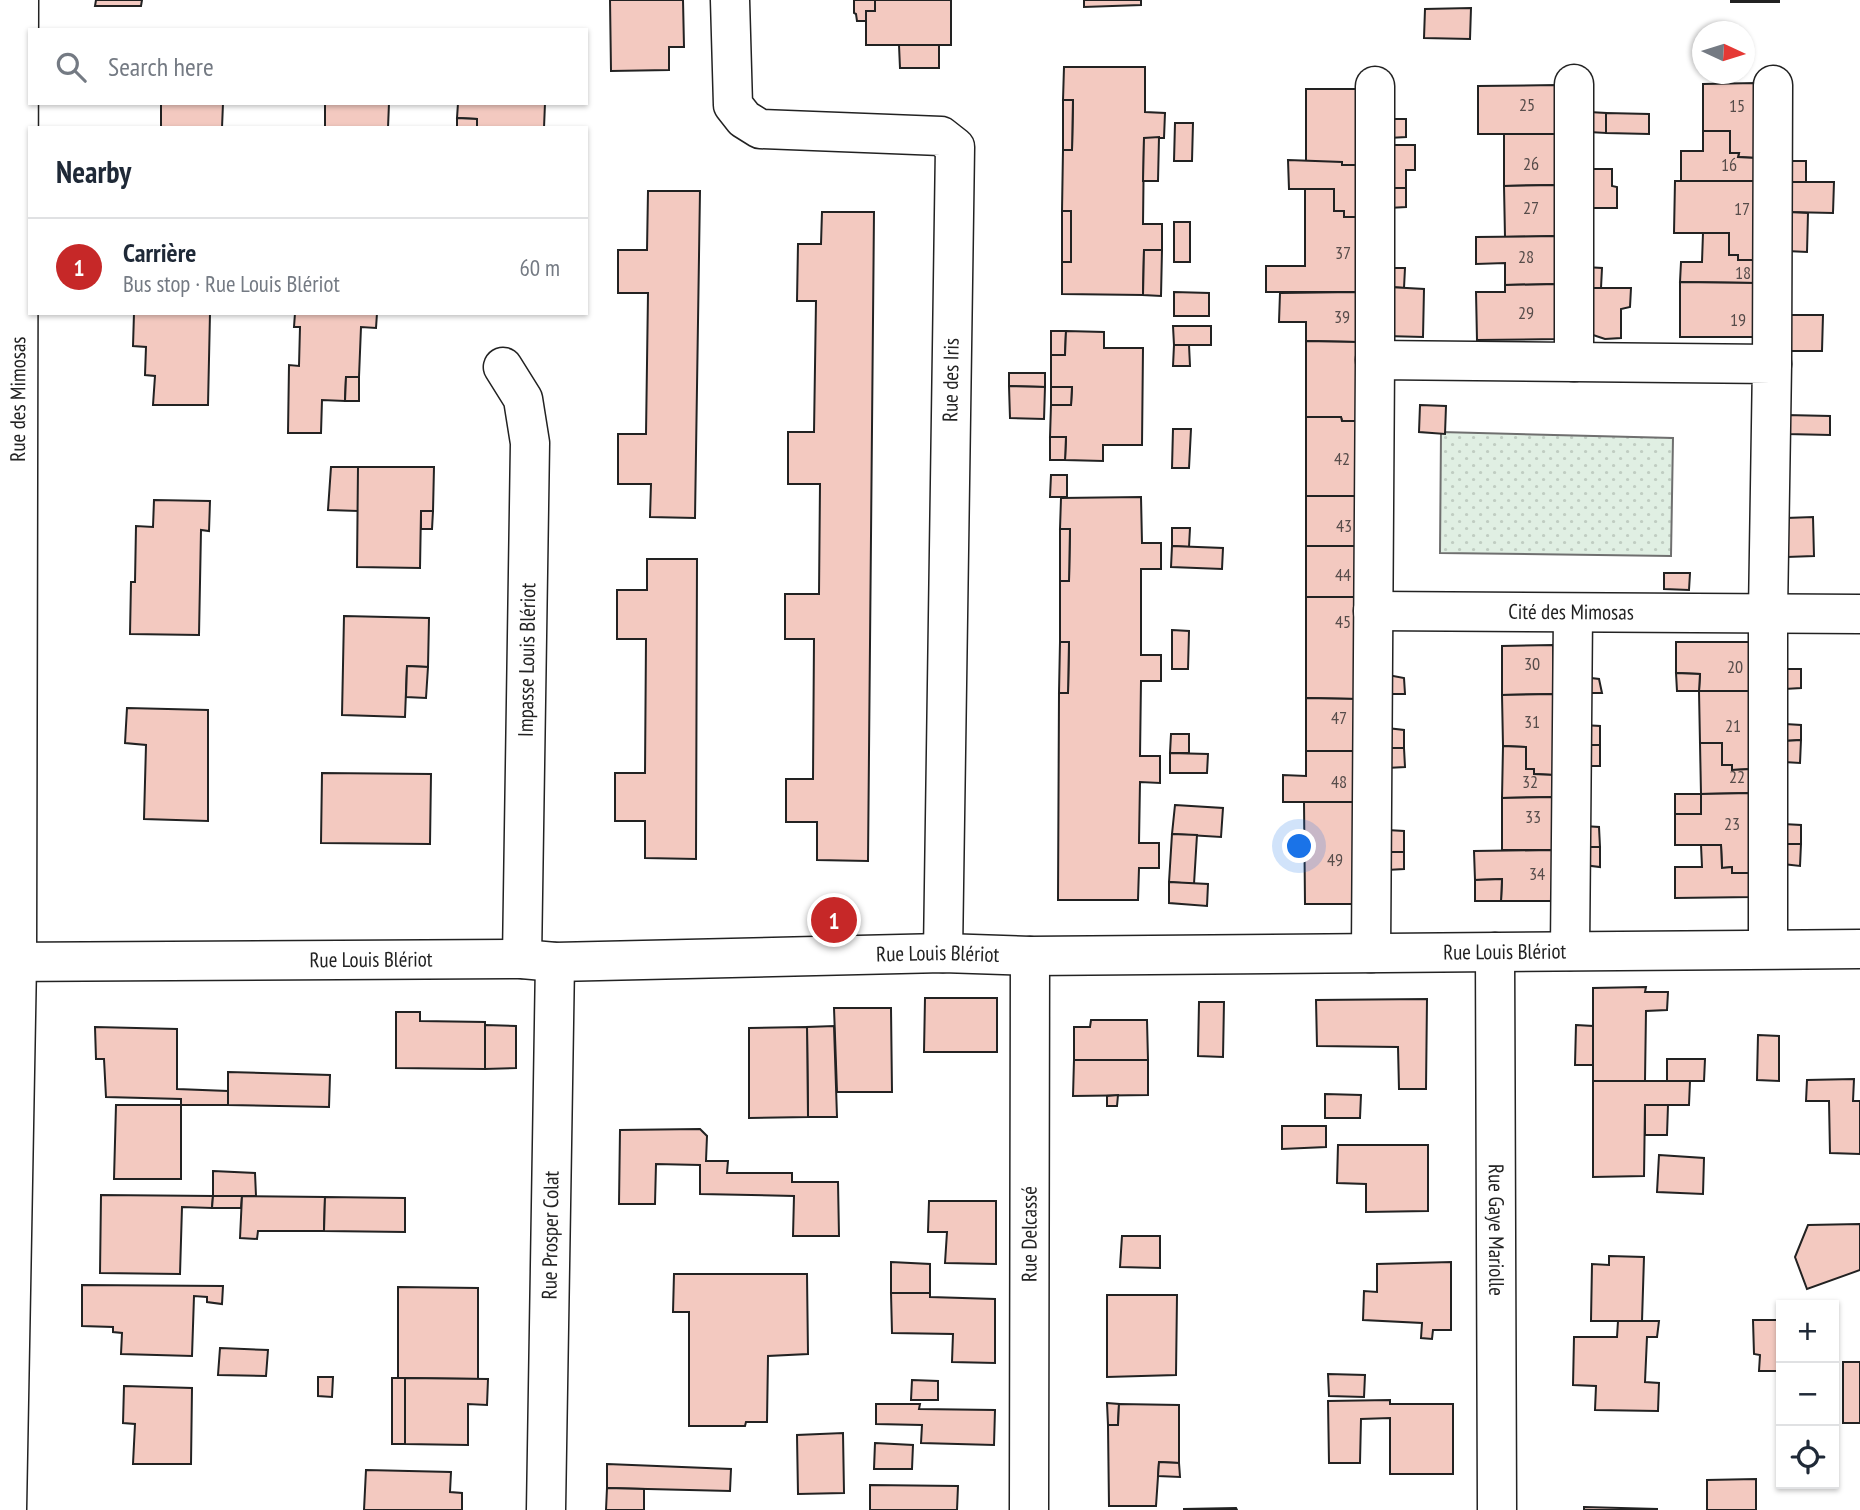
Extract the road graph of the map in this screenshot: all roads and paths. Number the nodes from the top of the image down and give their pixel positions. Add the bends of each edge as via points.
1 (19, 0) edge
2 (730, 0) edge
3 (1574, 84) dead end
4 (1773, 85) dead end
5 (1375, 86) dead end
6 (1375, 360) junction
7 (1574, 362) junction
8 (1772, 364) junction
9 (503, 367) dead end
10 (1373, 611) junction
11 (1573, 613) junction
12 (1768, 613) junction
13 (1860, 614) edge
14 (1860, 949) edge
15 (1768, 950) junction
16 (1570, 951) junction
17 (1495, 952) junction
18 (943, 953) junction
19 (1371, 953) junction
20 (1030, 956) junction
21 (538, 961) junction
22 (9, 962) edge
23 (7, 1510) edge
24 (546, 1510) edge
25 (1029, 1510) edge
26 (1497, 1510) edge

1 - 22 street, Rue des Mimosas
2 - 18 street, Rue des Iris via 733,105 744,119 760,129 941,136 955,147
3 - 7 street
4 - 8 street
5 - 6 street
6 - 7 street
6 - 10 street
7 - 8 street
8 - 12 street
9 - 21 street, Impasse Louis Blériot via 523,399 530,443
10 - 11 street, Cité des Mimosas
10 - 19 street
11 - 12 street, Cité des Mimosas
11 - 16 street
12 - 13 street, Cité des Mimosas
12 - 15 street
14 - 15 street, Rue Louis Blériot
15 - 16 street, Rue Louis Blériot
16 - 17 street, Rue Louis Blériot
17 - 19 street, Rue Louis Blériot
17 - 26 street, Rue Gaye Mariolle
18 - 20 street, Rue Louis Blériot
18 - 21 street, Rue Louis Blériot
19 - 20 street, Rue Louis Blériot
20 - 25 street, Rue Delcassé
21 - 22 street, Rue Louis Blériot
21 - 24 street, Rue Prosper Colat
22 - 23 street, Rue des Mimosas

